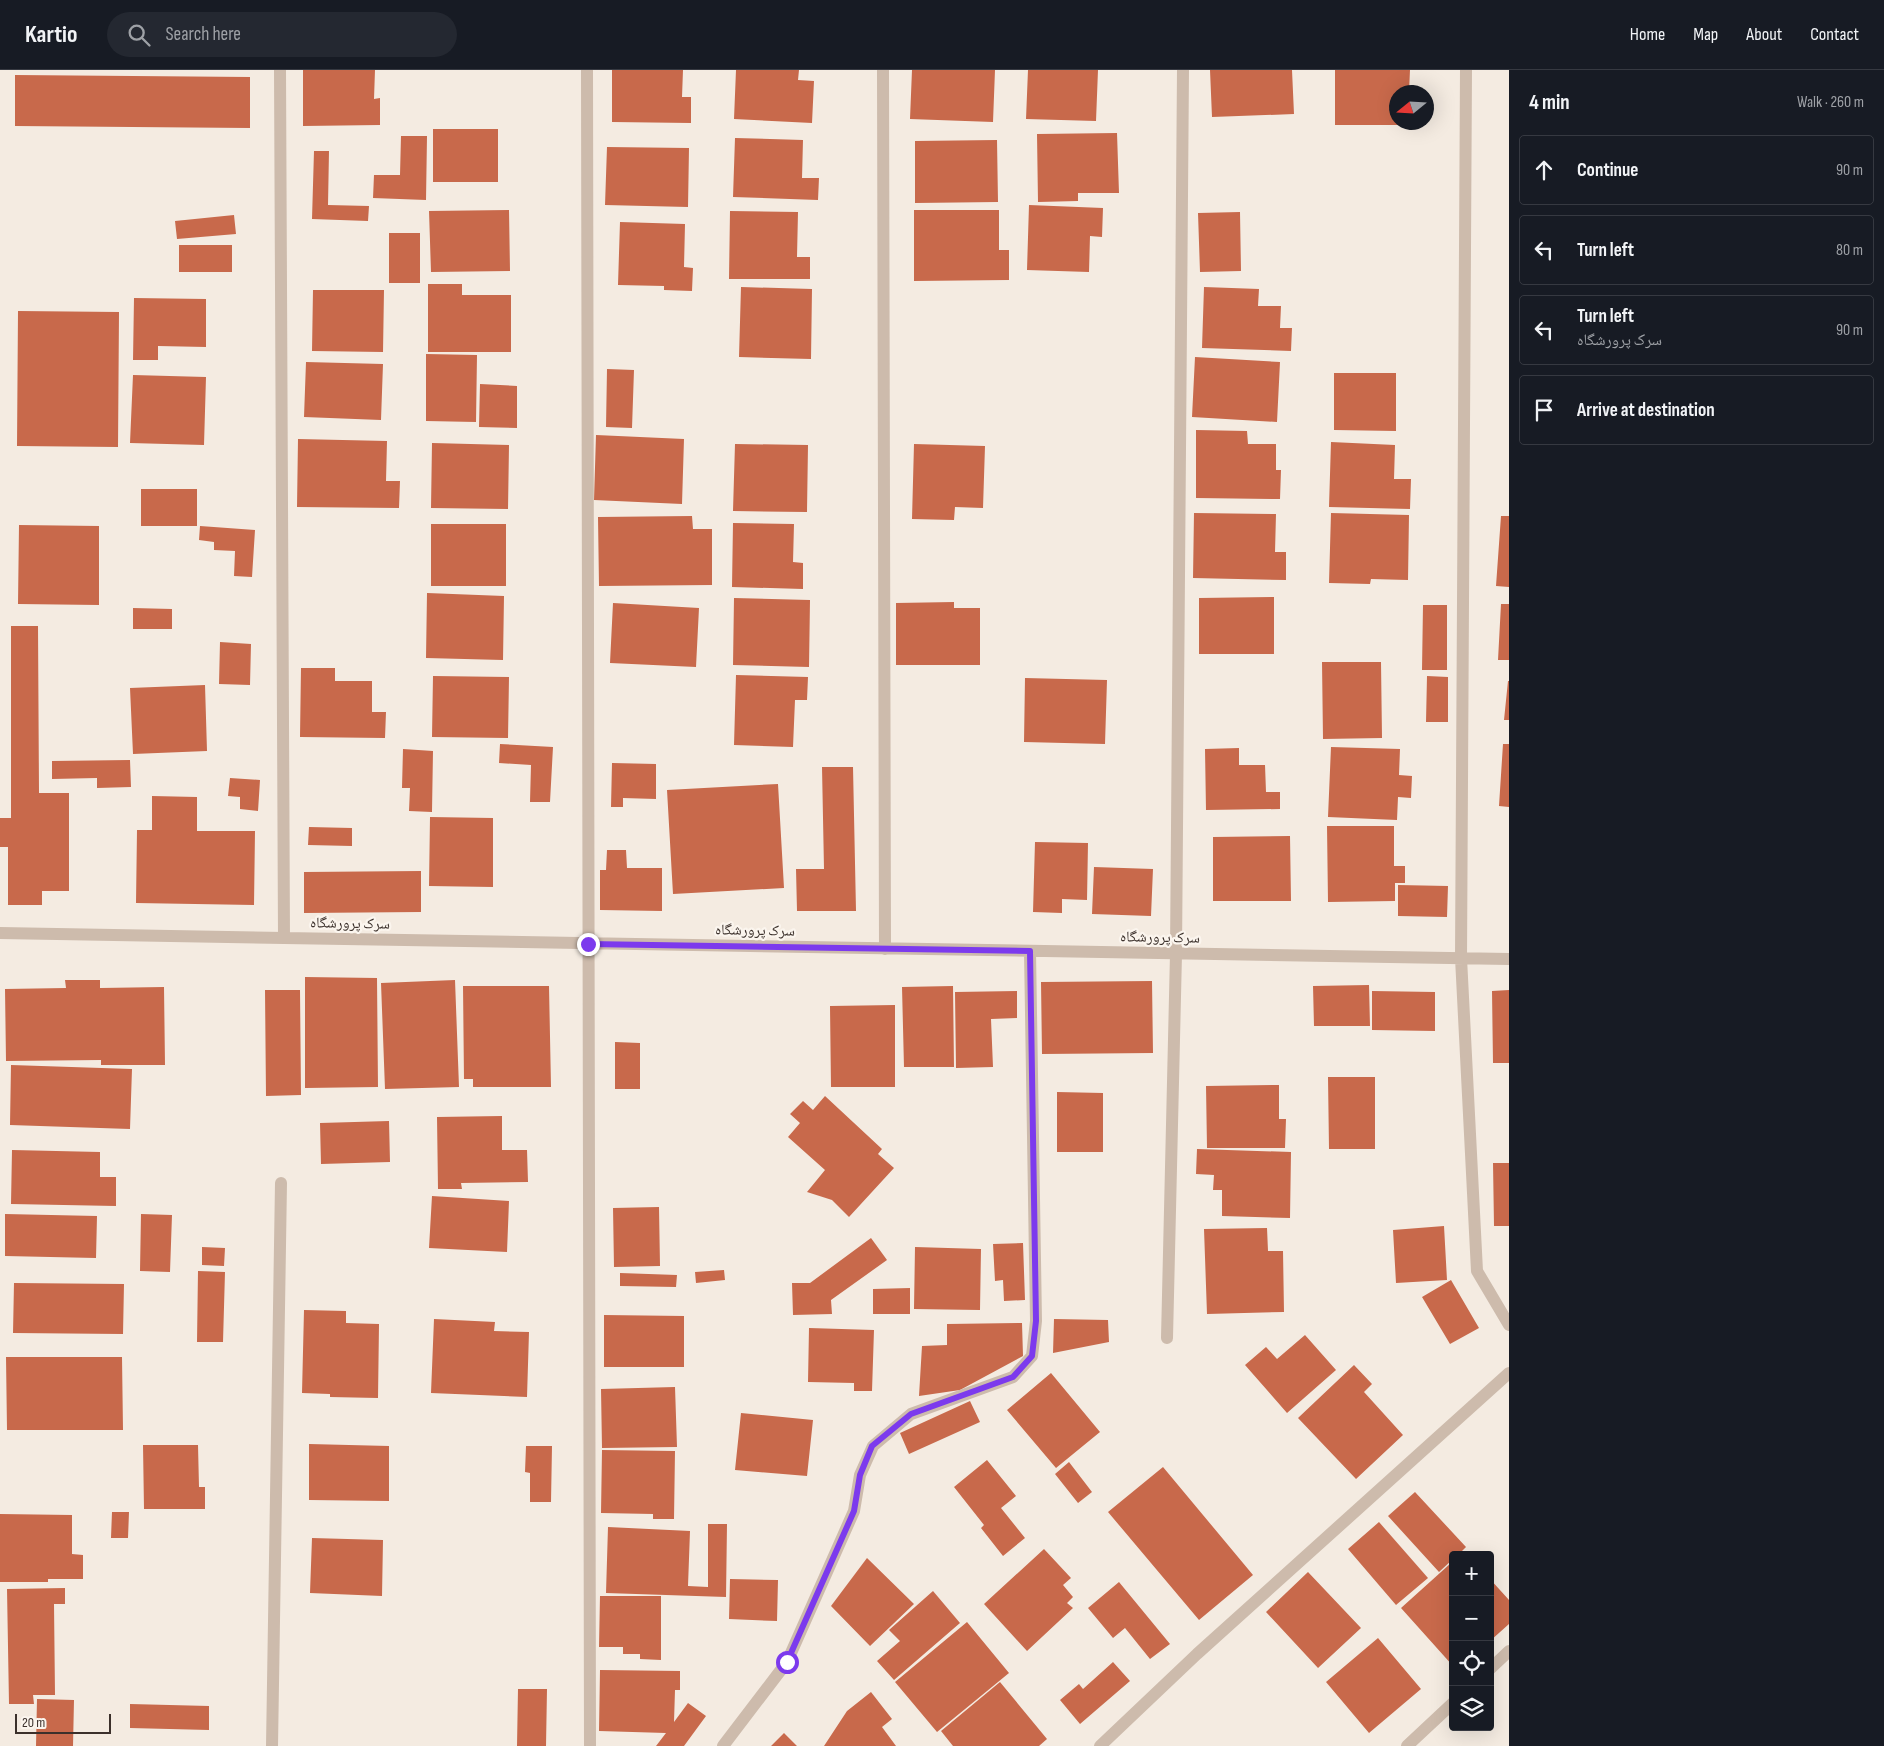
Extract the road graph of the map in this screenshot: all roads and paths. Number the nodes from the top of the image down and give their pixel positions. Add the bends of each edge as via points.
1 (280, 70) edge
2 (587, 70) edge
3 (884, 70) edge
4 (1183, 70) edge
5 (1466, 70) edge
6 (0, 933) edge
7 (284, 938) junction
8 (588, 944) junction
9 (885, 949) junction
10 (1030, 951) junction
11 (1176, 954) junction
12 (1461, 958) junction
13 (1509, 959) edge
14 (281, 1183) dead end
15 (1509, 1325) edge
16 (1167, 1338) dead end
17 (1509, 1373) edge
18 (1509, 1651) edge
19 (1494, 1665) edge
20 (1449, 1707) edge
21 (272, 1746) edge
22 (590, 1746) edge
23 (723, 1746) edge
24 (1100, 1746) edge
25 (1407, 1746) edge

1 - 7 street
2 - 8 street
3 - 9 street
4 - 11 street
5 - 12 street
6 - 7 street, سرک پرورشگاه
7 - 8 street, سرک پرورشگاه
8 - 9 street, سرک پرورشگاه
8 - 22 street
9 - 10 street, سرک پرورشگاه
10 - 11 street, سرک پرورشگاه
10 - 23 street via 1036,1321 1032,1356 1013,1377 911,1414 872,1446 860,1475 854,1511 787,1662
11 - 12 street, سرک پرورشگاه
11 - 16 street
12 - 13 street, سرک پرورشگاه
12 - 15 street via 1477,1271
14 - 21 street
17 - 24 street via 1197,1654
18 - 19 street
20 - 25 street

